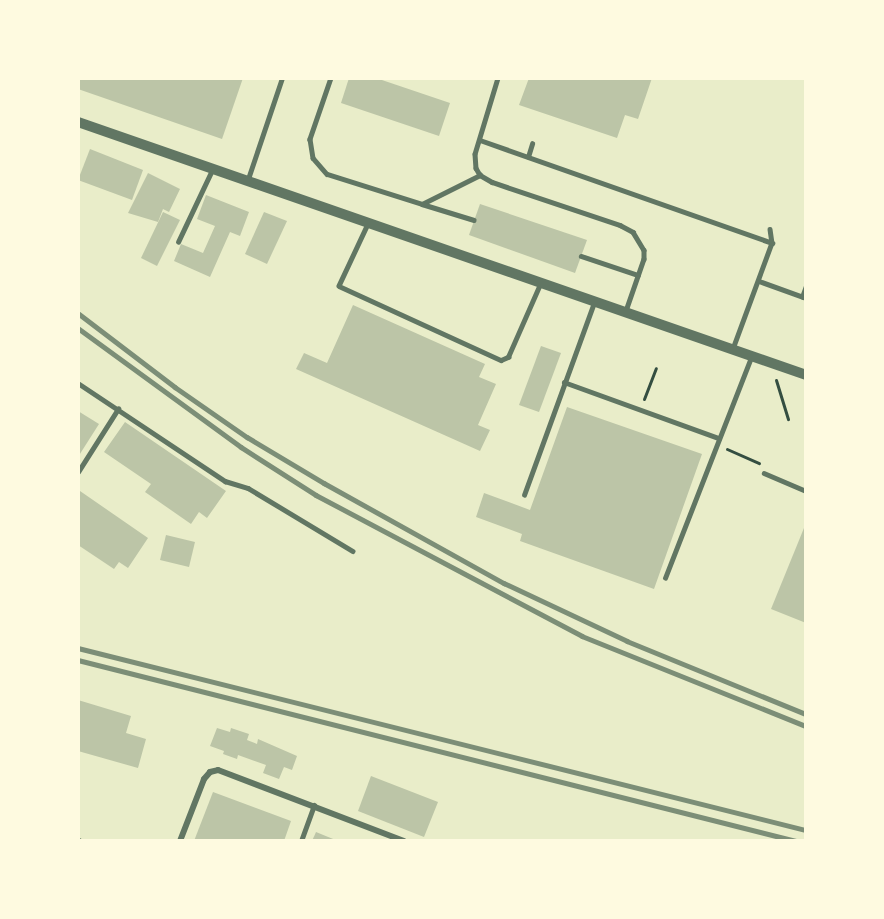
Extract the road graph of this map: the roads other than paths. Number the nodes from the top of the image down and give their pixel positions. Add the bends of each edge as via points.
1 (282, 78) edge
2 (330, 78) edge
3 (498, 78) edge
4 (78, 122) edge
5 (480, 140) junction
6 (532, 144) dead end
7 (528, 157) junction
8 (213, 168) junction
9 (480, 175) junction
10 (248, 179) junction
11 (422, 204) junction
12 (474, 219) dead end
13 (369, 221) junction
14 (770, 229) dead end
15 (178, 242) dead end
16 (772, 243) junction
17 (580, 256) dead end
18 (638, 275) junction
19 (541, 281) junction
20 (759, 281) junction
21 (806, 286) edge
22 (804, 297) edge
23 (595, 300) junction
24 (626, 311) junction
25 (734, 349) junction
26 (752, 355) junction
27 (806, 375) edge
28 (564, 382) junction
29 (78, 383) edge
30 (118, 409) junction
31 (719, 438) junction
32 (78, 472) edge
33 (764, 472) dead end
34 (806, 491) edge
35 (524, 495) dead end
36 (353, 551) dead end
37 (665, 578) dead end
38 (314, 805) junction
39 (180, 841) edge
40 (301, 841) edge
41 (404, 841) edge

1 - 10 lane
2 - 11 lane via 310,139 313,158 336,178
3 - 5 lane
4 - 8 street
5 - 7 lane
5 - 9 lane via 474,162
6 - 7 lane
7 - 16 lane
8 - 10 street
8 - 15 lane
9 - 11 lane
9 - 18 lane via 627,228 644,250
10 - 13 street
11 - 12 lane
13 - 19 street
13 - 19 lane via 339,286 501,360 508,357
14 - 16 lane
16 - 20 lane
17 - 18 lane
18 - 24 lane
19 - 23 street
20 - 22 lane
20 - 25 lane
21 - 22 lane
23 - 24 street
23 - 28 lane
24 - 25 street
25 - 26 street
26 - 27 street
26 - 31 lane
28 - 31 lane
28 - 35 lane
29 - 30 lane
30 - 32 lane
30 - 36 lane via 225,481 248,488
31 - 37 lane
33 - 34 lane
38 - 39 street via 218,770 210,772
38 - 40 lane
38 - 41 street

